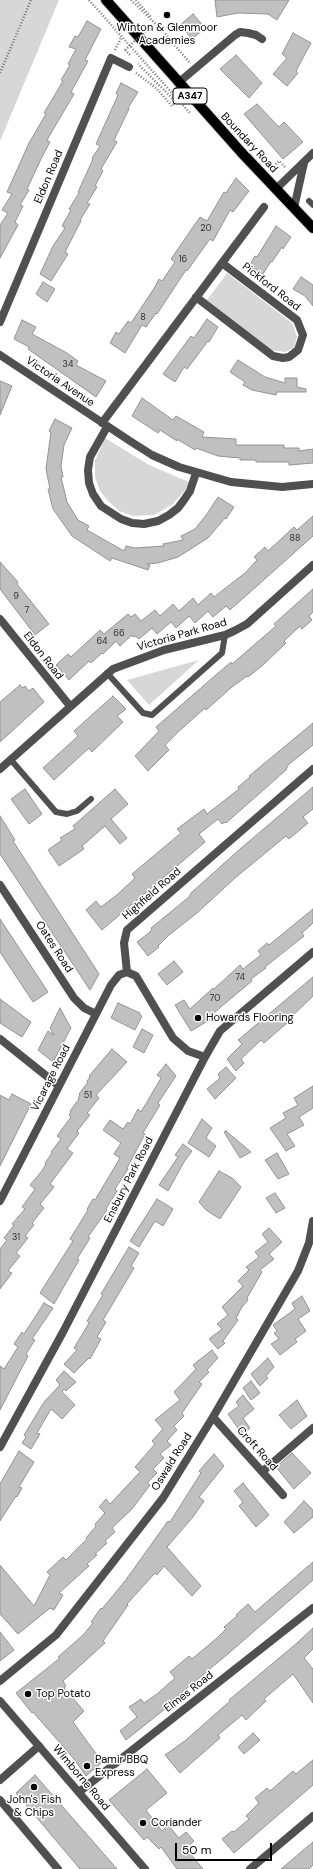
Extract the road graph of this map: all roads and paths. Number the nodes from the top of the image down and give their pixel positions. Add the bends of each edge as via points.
1 (31, 0) edge
2 (106, 0) edge
3 (131, 0) edge
4 (136, 0) edge
5 (147, 30) dead end
6 (163, 31) junction
7 (262, 39) dead end
8 (129, 68) joint
9 (195, 68) junction
10 (0, 73) edge
11 (178, 83) junction
12 (313, 154) edge
13 (304, 162) junction
14 (276, 189) junction
15 (264, 207) dead end
16 (294, 208) junction
17 (313, 228) edge
18 (222, 263) junction
19 (196, 297) junction
20 (0, 322) edge
21 (0, 355) edge
22 (104, 425) junction
23 (196, 473) junction
24 (313, 484) edge
25 (313, 565) edge
26 (0, 619) edge
27 (224, 635) junction
28 (107, 674) junction
29 (70, 706) junction
30 (11, 760) junction
31 (0, 769) edge
32 (313, 769) edge
33 (91, 799) dead end
34 (0, 885) edge
35 (313, 952) edge
36 (127, 972) junction
37 (96, 1014) junction
38 (0, 1039) edge
39 (205, 1057) junction
40 (59, 1086) junction
41 (0, 1201) edge
42 (313, 1221) edge
43 (214, 1417) junction
44 (313, 1428) edge
45 (0, 1447) edge
46 (263, 1472) junction
47 (283, 1495) dead end
48 (313, 1608) edge
49 (0, 1681) edge
50 (0, 1702) edge
51 (39, 1746) junction
52 (0, 1780) edge
53 (79, 1792) junction
54 (0, 1800) edge
55 (313, 1816) edge
56 (58, 1869) edge
57 (145, 1869) edge
58 (250, 1869) edge

1 - 10 path
2 - 11 main road, Boundary Road / A347
3 - 6 path
4 - 6 path
5 - 8 path, bridge via 125,50 176,102 172,106 156,88
6 - 9 path
7 - 9 street via 240,32 229,38
8 - 20 street, Eldon Road via 111,58
9 - 11 street
11 - 14 main road, Boundary Road / A347
12 - 13 street
13 - 14 street
13 - 16 street
14 - 16 main road, Boundary Road / A347
15 - 18 street
16 - 17 main road, Boundary Road / A347
18 - 19 street
18 - 19 street, Pickford Road via 297,320 303,335 298,350 289,357 272,356
19 - 22 street
21 - 22 street, Victoria Avenue
22 - 23 street, Victoria Avenue via 152,455
22 - 23 street via 90,457 89,482 101,506 121,519 144,524 169,515 184,500
23 - 24 street, Victoria Avenue via 231,482 258,485 282,487
25 - 27 street, Victoria Park Road via 247,624
26 - 29 street, Eldon Road
27 - 28 street, Victoria Park Road via 164,650 121,665
27 - 28 lane via 222,653 152,715 142,713
28 - 29 street, Victoria Park Road
29 - 30 street, Victoria Park Road
30 - 31 street, Victoria Park Road
30 - 33 lane via 56,812 67,814 77,811
32 - 36 street, Highfield Road via 127,930 124,944
34 - 37 street, Oates Road via 74,998 84,1008
35 - 39 street, Ensbury Park Road via 220,1031
36 - 37 street, Vicarage Road via 119,975 111,985
36 - 39 street via 136,976 173,1038 188,1051
37 - 40 street, Vicarage Road
38 - 40 street
39 - 45 street, Ensbury Park Road via 63,1332
40 - 41 street, Vicarage Road
42 - 43 street, Oswald Road via 298,1271
43 - 46 street, Croft Road
43 - 49 street, Oswald Road via 163,1498 56,1635
44 - 46 street
46 - 47 street, Croft Road
48 - 53 street, Elmes Road
50 - 51 street, Wimborne Road
51 - 52 street
51 - 53 street, Wimborne Road
53 - 57 street, Wimborne Road
54 - 56 street
55 - 58 street

